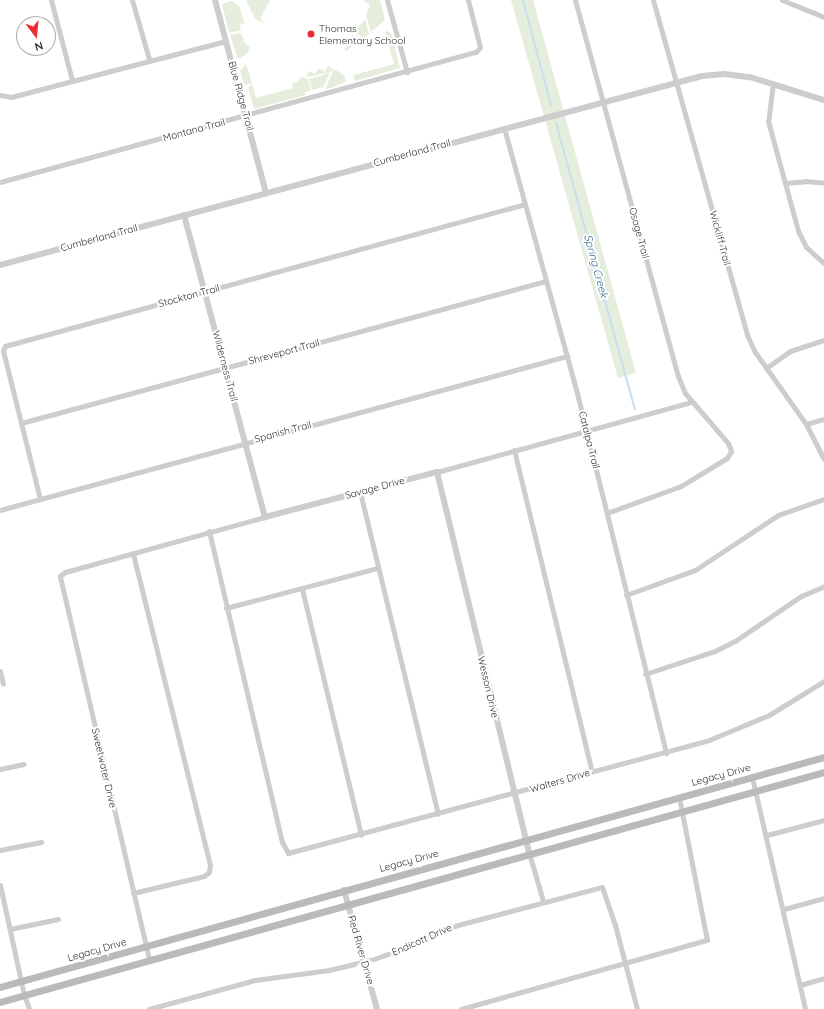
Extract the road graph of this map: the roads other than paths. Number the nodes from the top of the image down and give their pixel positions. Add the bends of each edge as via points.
1 (51, 0) edge
2 (132, 0) edge
3 (215, 0) edge
4 (386, 0) edge
5 (468, 0) edge
6 (575, 0) edge
7 (653, 0) edge
8 (782, 0) edge
9 (824, 17) edge
10 (226, 41) junction
11 (149, 59) junction
12 (407, 72) junction
13 (72, 80) junction
14 (678, 82) junction
15 (773, 83) junction
16 (0, 95) edge
17 (824, 100) edge
18 (603, 101) junction
19 (246, 116) junction
20 (504, 128) junction
21 (0, 182) edge
22 (784, 183) junction
23 (824, 183) edge
24 (266, 193) junction
25 (525, 204) junction
26 (184, 215) junction
27 (824, 263) edge
28 (0, 265) edge
29 (546, 281) junction
30 (204, 292) junction
31 (824, 340) edge
32 (567, 356) junction
33 (225, 368) junction
34 (766, 368) junction
35 (692, 402) junction
36 (824, 419) edge
37 (21, 423) junction
38 (806, 424) junction
39 (587, 431) junction
40 (245, 442) junction
41 (514, 450) junction
42 (824, 459) edge
43 (437, 472) junction
44 (360, 492) junction
45 (40, 499) junction
46 (824, 500) edge
47 (0, 510) edge
48 (607, 513) junction
49 (265, 517) junction
50 (209, 532) junction
51 (133, 553) junction
52 (377, 568) junction
53 (60, 576) joint
54 (824, 586) edge
55 (302, 589) junction
56 (626, 595) junction
57 (226, 608) junction
58 (0, 671) edge
59 (645, 674) junction
60 (824, 681) edge
61 (3, 684) dead end
62 (666, 753) junction
63 (824, 757) edge
64 (23, 764) dead end
65 (0, 769) edge
66 (592, 772) junction
67 (824, 772) edge
68 (752, 777) junction
69 (755, 791) junction
70 (514, 794) junction
71 (679, 797) junction
72 (682, 811) junction
73 (438, 814) junction
74 (824, 820) edge
75 (361, 835) junction
76 (767, 835) junction
77 (526, 840) junction
78 (41, 842) dead end
79 (0, 850) edge
80 (529, 853) junction
81 (0, 885) edge
82 (344, 890) junction
83 (133, 893) junction
84 (824, 898) edge
85 (542, 901) junction
86 (348, 903) junction
87 (784, 909) junction
88 (58, 919) dead end
89 (10, 929) junction
90 (146, 946) junction
91 (149, 959) junction
92 (364, 961) junction
93 (625, 964) junction
94 (824, 978) edge
95 (22, 981) junction
96 (800, 985) junction
97 (0, 987) edge
98 (24, 995) junction
99 (0, 1002) edge
100 (29, 1009) edge
101 (149, 1009) edge
102 (377, 1009) edge
103 (461, 1009) edge
104 (637, 1009) edge
105 (806, 1009) edge

1 - 13 street
2 - 11 street
3 - 10 street, Blue Ridge Trail
4 - 12 street
5 - 12 street, Montana Trail via 480,50
6 - 18 street, Osage Trail
7 - 14 street, Wickliff Trail
8 - 9 street
10 - 11 street
10 - 19 street, Blue Ridge Trail
11 - 13 street
12 - 19 street, Montana Trail
13 - 16 street via 11,97
14 - 15 street, Cumberland Trail via 724,74
14 - 18 street, Cumberland Trail
14 - 34 street, Wickliff Trail via 747,335
15 - 17 street, Cumberland Trail
15 - 22 street via 768,121
18 - 20 street, Cumberland Trail
18 - 35 street, Osage Trail via 678,376
19 - 21 street, Montana Trail
19 - 24 street, Blue Ridge Trail
20 - 24 street, Cumberland Trail
20 - 25 street, Catalpa Trail
22 - 23 street
22 - 27 street via 801,239 811,253
24 - 26 street, Cumberland Trail
25 - 29 street, Catalpa Trail
25 - 30 street, Stockton Trail
26 - 28 street, Cumberland Trail
26 - 30 street, Wilderness Trail
29 - 32 street, Catalpa Trail
29 - 33 street, Shreveport Trail
30 - 33 street, Wilderness Trail
30 - 37 street, Stockton Trail via 5,346 3,351
31 - 34 street via 790,351
32 - 39 street, Catalpa Trail
32 - 40 street, Spanish Trail
33 - 37 street, Shreveport Trail
33 - 40 street, Wilderness Trail
34 - 38 street, Wickliff Trail
35 - 39 street, Savage Drive
35 - 48 street, Osage Trail via 728,443 730,452 727,458 660,496
36 - 38 street
37 - 45 street, Stockton Trail
38 - 42 street, Wickliff Trail
39 - 41 street, Savage Drive
39 - 48 street, Catalpa Trail
40 - 45 street, Spanish Trail
40 - 49 street, Wilderness Trail
41 - 43 street, Savage Drive
41 - 66 street
43 - 44 street, Savage Drive
43 - 70 street, Wesson Drive
44 - 49 street, Savage Drive
44 - 52 street
45 - 47 street, Spanish Trail
46 - 56 street via 778,515 695,570
48 - 56 street, Catalpa Trail
49 - 50 street, Savage Drive
50 - 51 street, Savage Drive
50 - 57 street
51 - 53 street, Savage Drive via 65,572
51 - 83 street via 210,865 209,872 204,876
52 - 55 street
52 - 73 street
53 - 83 street, Sweetwater Drive
54 - 59 street via 801,596 735,641 707,654
55 - 57 street
55 - 75 street
56 - 59 street, Catalpa Trail
57 - 75 street, Walters Drive via 286,852 292,853
58 - 61 street
59 - 62 street, Catalpa Trail
60 - 62 street, Walters Drive via 752,723
62 - 66 street, Walters Drive
63 - 68 main road, Legacy Drive
64 - 65 street
66 - 70 street, Walters Drive
67 - 69 main road
68 - 69 street
68 - 71 main road, Legacy Drive
69 - 72 main road
69 - 76 street
70 - 73 street, Walters Drive
70 - 77 street, Wesson Drive
71 - 72 street
71 - 77 main road, Legacy Drive
72 - 80 main road
72 - 93 street via 707,940
73 - 75 street, Walters Drive
74 - 76 street
76 - 87 street
77 - 80 street, Wesson Drive
77 - 82 main road, Legacy Drive
78 - 79 street
80 - 85 street, Wesson Drive
80 - 86 main road
81 - 89 street
82 - 86 street, Red River Drive
82 - 90 main road, Legacy Drive
83 - 90 street, Sweetwater Drive
84 - 87 street
85 - 92 street, Endicott Drive via 443,929 410,946
85 - 93 street, Endicott Drive via 602,887
86 - 91 main road
86 - 92 street, Red River Drive
87 - 96 street
88 - 89 street
89 - 95 street
90 - 91 street, Sweetwater Drive
90 - 95 main road, Legacy Drive
91 - 98 main road
92 - 101 street, Endicott Drive via 329,970 255,980
92 - 102 street, Red River Drive
93 - 103 street
93 - 104 street
94 - 96 street
95 - 97 main road, Legacy Drive
95 - 98 street
96 - 105 street
98 - 99 main road
98 - 100 street

